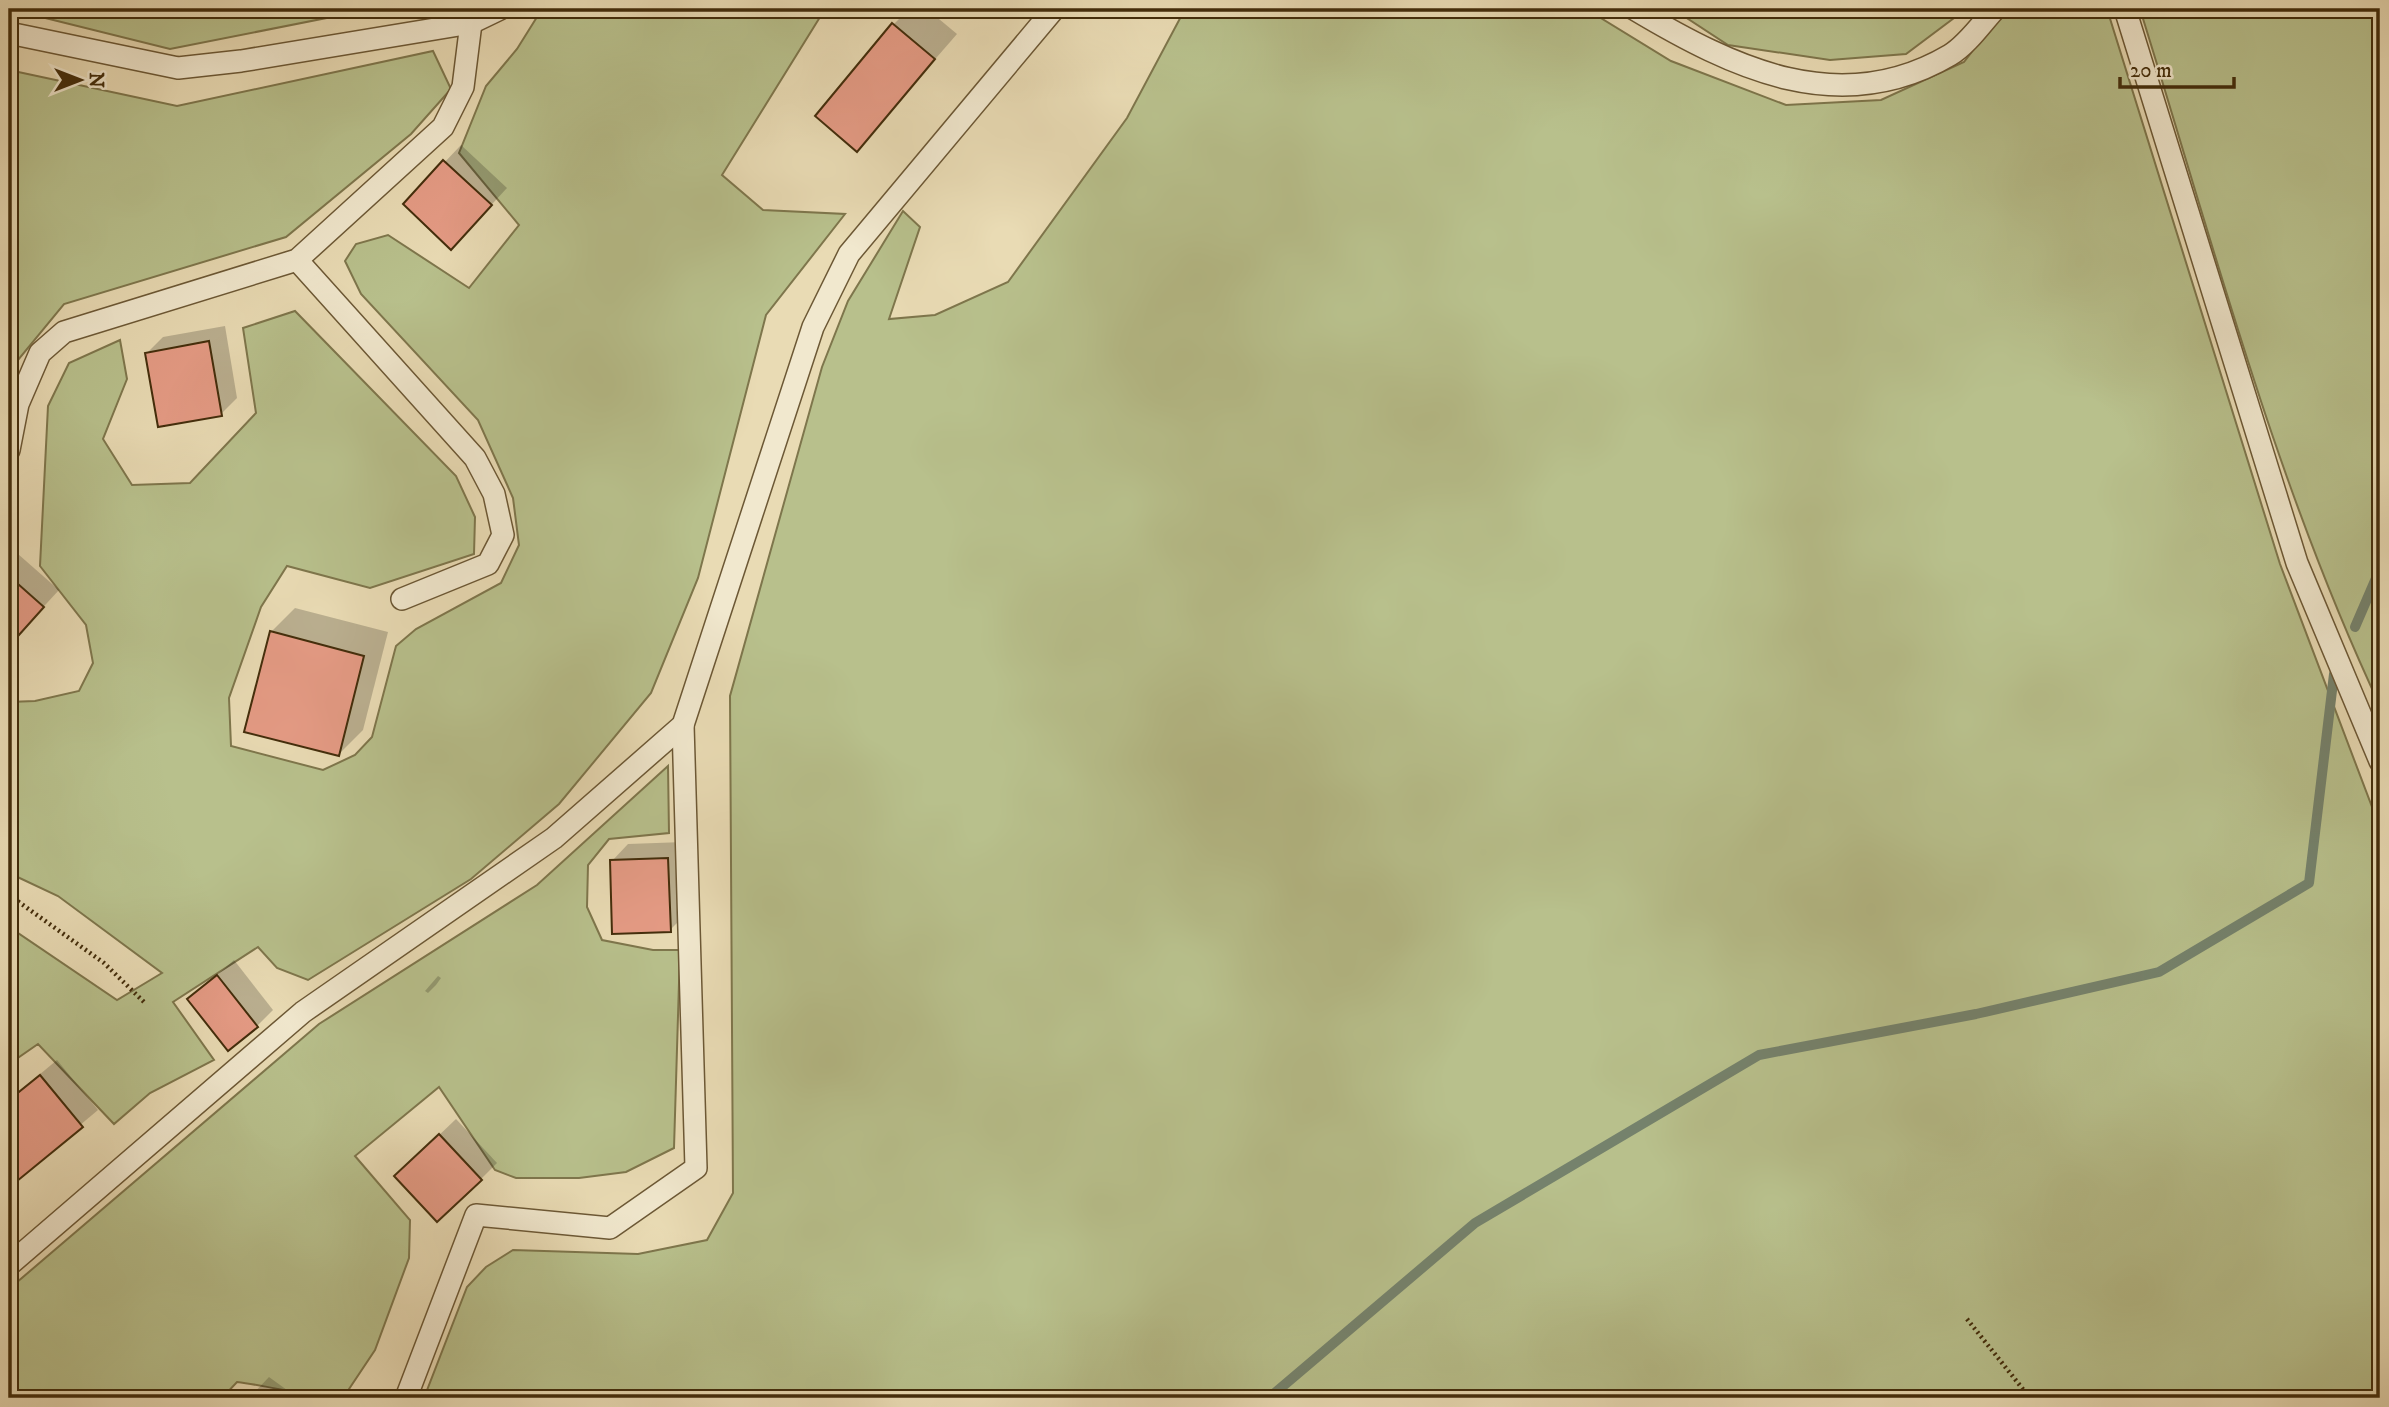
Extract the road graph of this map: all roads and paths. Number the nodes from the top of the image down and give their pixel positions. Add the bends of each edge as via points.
1 (499, 9) edge
2 (1054, 9) edge
3 (1634, 9) edge
4 (1995, 9) edge
5 (2125, 9) edge
6 (471, 23) junction
7 (9, 33) edge
8 (297, 260) junction
9 (9, 450) edge
10 (402, 598) dead end
11 (683, 725) junction
12 (2380, 761) edge
13 (9, 895) edge
14 (145, 1003) dead end
15 (9, 1265) edge
16 (1967, 1319) dead end
17 (406, 1398) edge
18 (2030, 1398) edge

1 - 6 lane
2 - 11 lane via 849,254 813,327
3 - 4 lane via 1695,45 1749,67 1830,87 1884,83 1952,54
5 - 12 lane via 2297,563
6 - 7 lane via 178,68
6 - 8 lane via 463,86 443,127
8 - 9 lane via 64,332 40,353 18,404
8 - 10 lane via 475,458 494,494 502,536 488,564
11 - 15 lane via 554,838 303,1012
11 - 17 lane via 696,1168 610,1228 476,1215
13 - 14 path via 104,963
16 - 18 path

